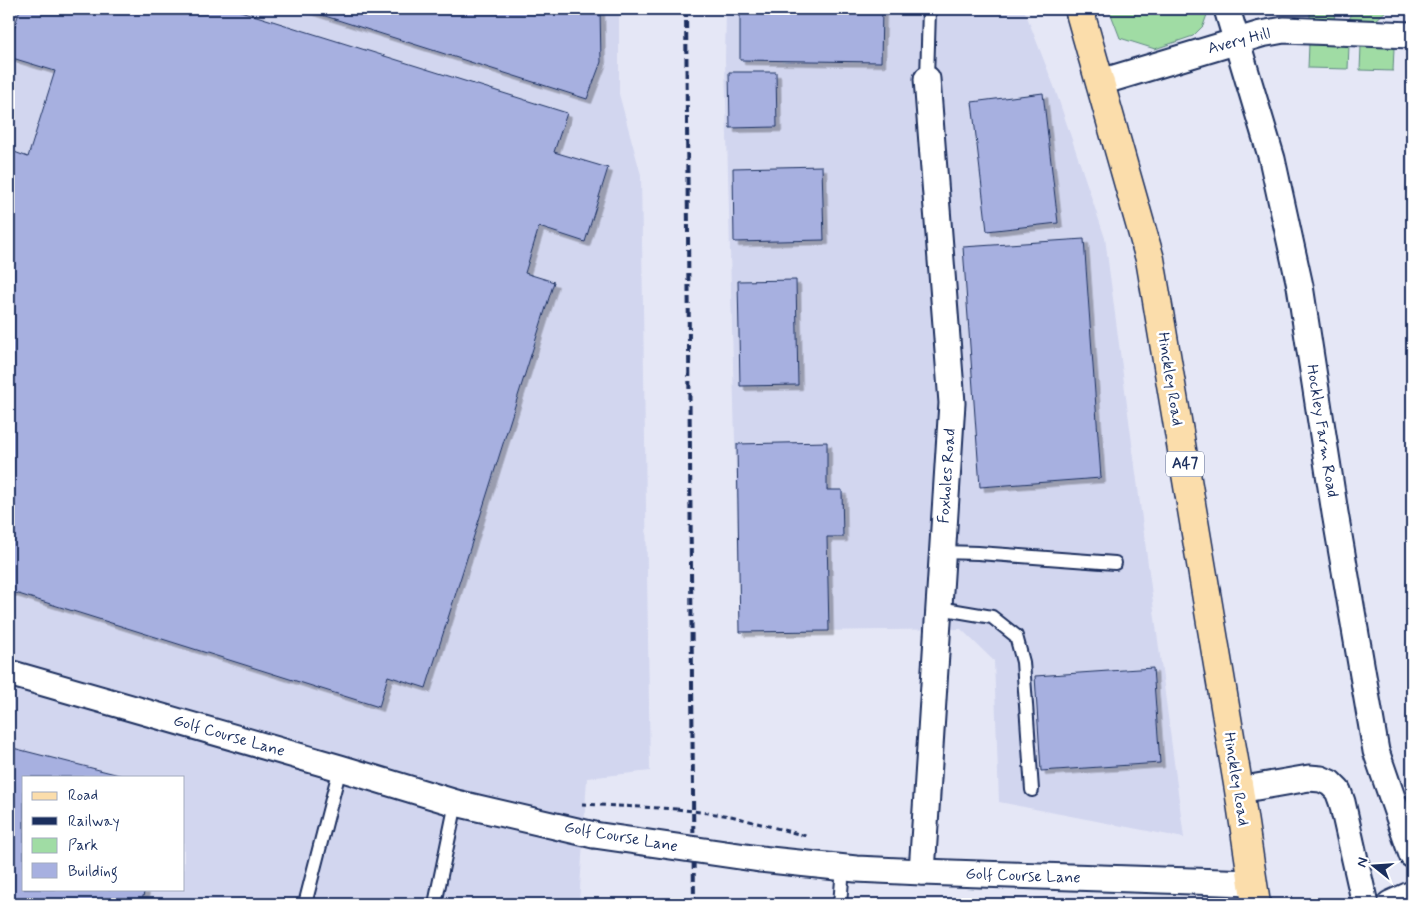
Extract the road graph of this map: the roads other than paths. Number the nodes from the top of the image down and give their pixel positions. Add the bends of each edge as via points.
1 (929, 9) edge
2 (1078, 9) edge
3 (1227, 9) edge
4 (1412, 27) edge
5 (1236, 41) junction
6 (927, 79) joint
7 (1101, 82) junction
8 (942, 552) junction
9 (1115, 562) dead end
10 (939, 608) junction
11 (9, 673) edge
12 (340, 768) junction
13 (1032, 790) dead end
14 (1239, 790) junction
15 (456, 804) junction
16 (1412, 855) edge
17 (843, 868) junction
18 (922, 872) junction
19 (1254, 894) edge
20 (1412, 894) edge
21 (304, 904) edge
22 (435, 904) edge
23 (840, 904) edge
24 (1365, 904) edge
25 (1390, 904) edge

1 - 6 lane
2 - 7 main road, Hinckley Road / A47
3 - 5 street, Hockley Farm Road
4 - 5 street, Avery Hill via 1284,30
5 - 7 street, Avery Hill
5 - 16 street, Hockley Farm Road via 1272,160 1300,286 1334,513 1376,751
6 - 8 street, Foxholes Road via 952,403
7 - 14 main road, Hinckley Road / A47 via 1150,259
8 - 9 lane
8 - 10 street, Foxholes Road
10 - 13 lane via 992,616 1016,636 1023,662
10 - 18 street, Foxholes Road
11 - 12 street, Golf Course Lane
12 - 15 street, Golf Course Lane
12 - 21 lane
14 - 19 main road, Hinckley Road / A47
14 - 24 street via 1309,778 1321,779 1334,787 1342,802
15 - 17 street, Golf Course Lane, bridge via 594,835 760,860
15 - 22 lane
17 - 18 street, Golf Course Lane
17 - 23 lane
18 - 19 street, Golf Course Lane
20 - 25 street

